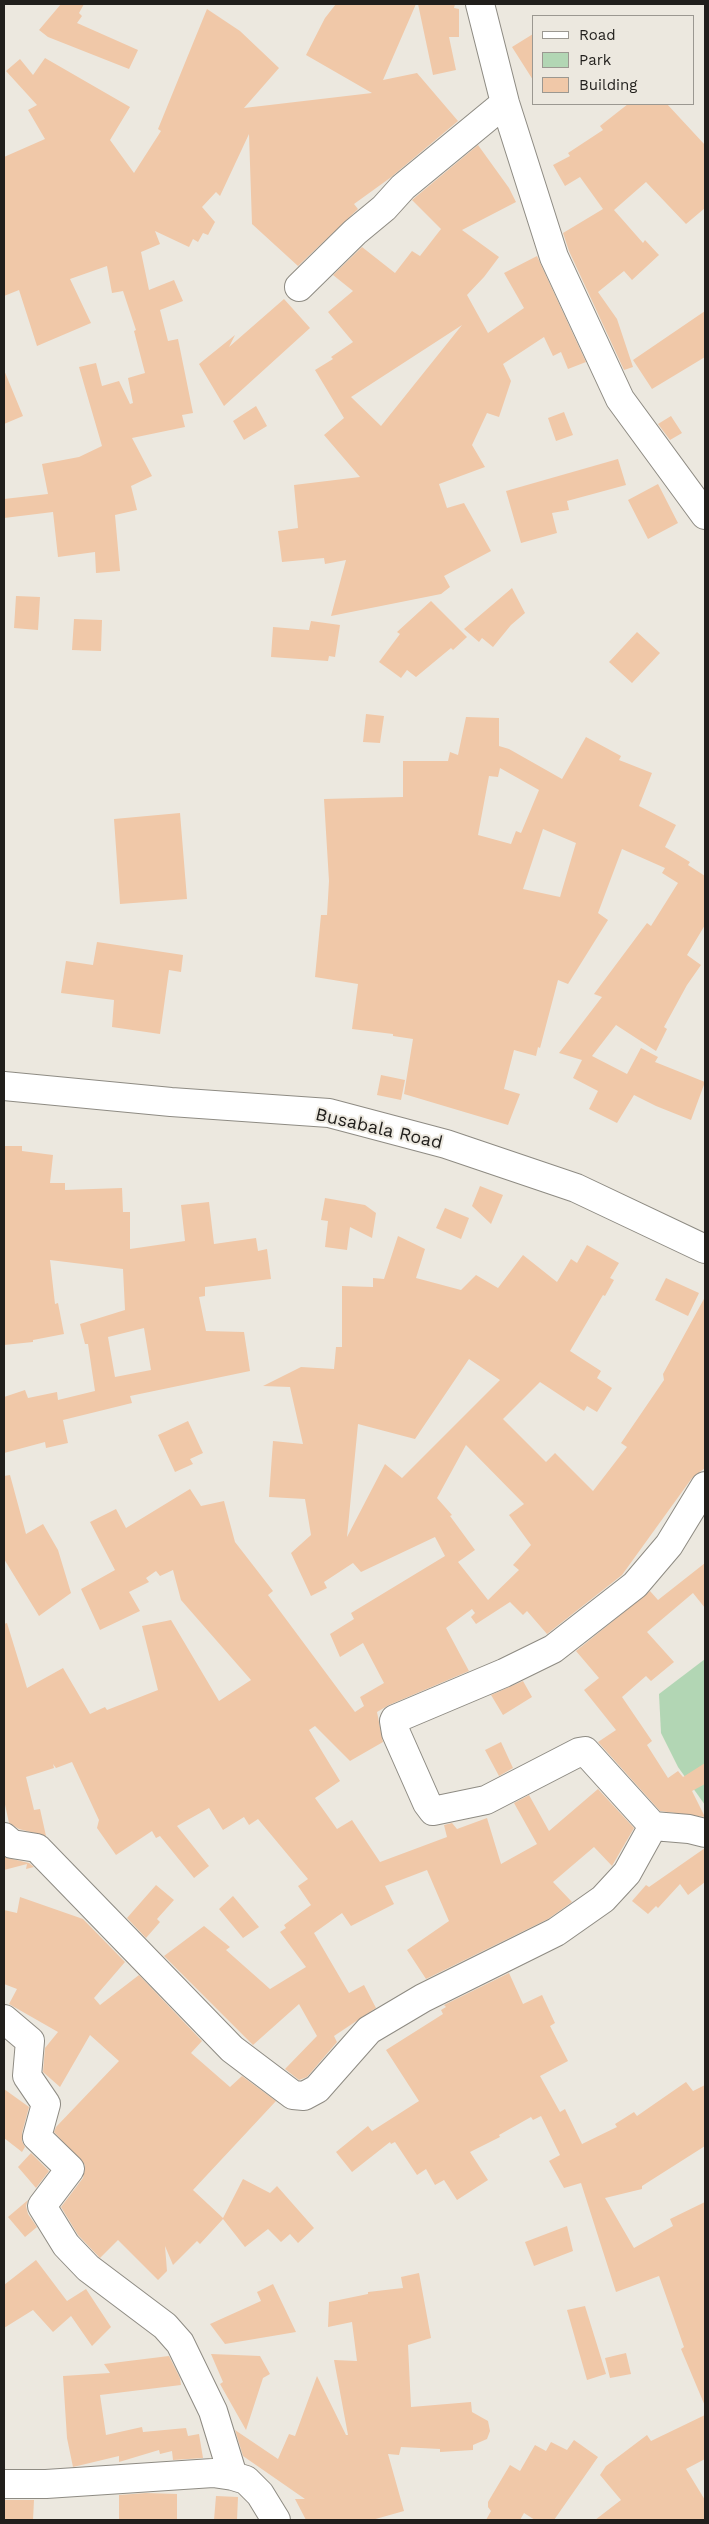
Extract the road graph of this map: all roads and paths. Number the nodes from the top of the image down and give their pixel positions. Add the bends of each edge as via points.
1 (480, 4) edge
2 (505, 103) junction
3 (299, 287) dead end
4 (705, 514) edge
5 (4, 1086) edge
6 (705, 1249) edge
7 (705, 1486) edge
8 (653, 1826) junction
9 (705, 1833) edge
10 (4, 1837) edge
11 (4, 2019) edge
12 (234, 2476) junction
13 (4, 2484) edge
14 (276, 2520) edge

1 - 2 street
2 - 3 street via 403,188
2 - 4 street via 554,257 616,391
5 - 6 street, Busabala Road via 329,1113 446,1144 576,1188
7 - 8 street via 668,1545 634,1585 553,1649 394,1721 396,1733 433,1812 486,1800 585,1751
8 - 9 street
8 - 10 street via 627,1873 602,1899 556,1932 423,1998 369,2030 317,2089 304,2096 293,2095 232,2049 37,1848 12,1844
11 - 12 street via 30,2041 27,2076 46,2104 37,2137 70,2169 42,2206 66,2245 88,2268 165,2326 180,2343 213,2411
12 - 13 street via 213,2473
12 - 14 street via 246,2480 260,2494

